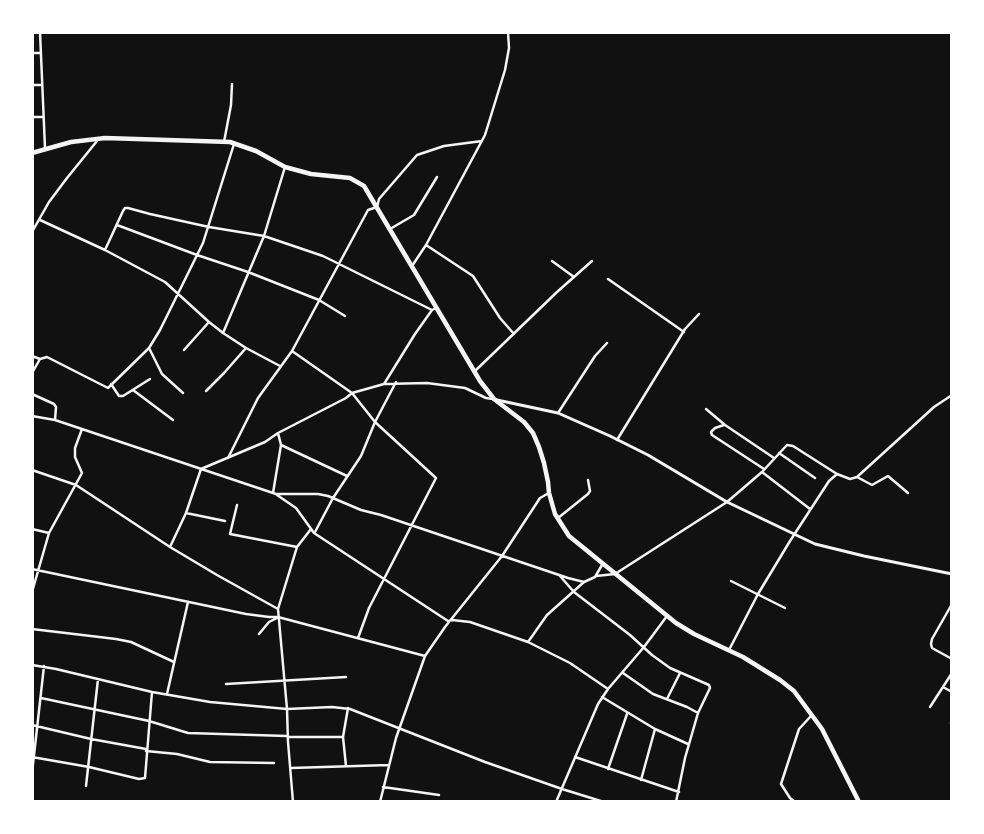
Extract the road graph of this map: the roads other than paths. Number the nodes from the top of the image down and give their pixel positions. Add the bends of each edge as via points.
1 (40, 32) edge
2 (508, 32) edge
3 (32, 53) edge
4 (41, 53) junction
5 (232, 84) dead end
6 (32, 85) edge
7 (42, 85) junction
8 (32, 117) edge
9 (43, 117) junction
10 (105, 138) junction
11 (224, 142) junction
12 (482, 142) junction
13 (234, 144) junction
14 (45, 151) junction
15 (32, 154) edge
16 (285, 167) junction
17 (437, 177) dead end
18 (377, 207) junction
19 (40, 220) junction
20 (117, 225) junction
21 (209, 226) junction
22 (390, 229) junction
23 (32, 232) edge
24 (264, 236) junction
25 (426, 245) junction
26 (105, 250) junction
27 (197, 255) junction
28 (552, 261) dead end
29 (592, 261) dead end
30 (339, 263) junction
31 (412, 266) junction
32 (248, 272) junction
33 (574, 277) junction
34 (608, 279) dead end
35 (178, 294) junction
36 (319, 300) junction
37 (434, 309) junction
38 (699, 314) dead end
39 (345, 316) dead end
40 (209, 322) junction
41 (684, 332) junction
42 (223, 333) junction
43 (514, 334) junction
44 (607, 343) dead end
45 (149, 348) junction
46 (246, 348) junction
47 (184, 350) dead end
48 (292, 351) junction
49 (32, 356) edge
50 (40, 360) junction
51 (280, 366) junction
52 (475, 371) junction
53 (32, 373) edge
54 (150, 379) dead end
55 (396, 382) junction
56 (111, 384) junction
57 (384, 384) junction
58 (133, 390) junction
59 (206, 391) dead end
60 (183, 393) dead end
61 (352, 393) junction
62 (32, 394) edge
63 (952, 395) edge
64 (494, 399) junction
65 (706, 409) dead end
66 (558, 413) junction
67 (32, 416) edge
68 (55, 420) junction
69 (173, 420) dead end
70 (376, 422) junction
71 (725, 425) junction
72 (82, 429) junction
73 (278, 433) junction
74 (617, 440) junction
75 (281, 445) junction
76 (779, 453) junction
77 (228, 458) junction
78 (774, 458) junction
79 (201, 469) junction
80 (32, 470) edge
81 (763, 471) junction
82 (837, 474) junction
83 (347, 476) junction
84 (857, 476) junction
85 (815, 478) dead end
86 (588, 480) dead end
87 (76, 485) junction
88 (275, 493) junction
89 (548, 493) junction
90 (908, 493) dead end
91 (333, 498) junction
92 (727, 502) junction
93 (237, 505) dead end
94 (811, 510) junction
95 (186, 513) junction
96 (557, 518) junction
97 (225, 521) dead end
98 (412, 526) junction
99 (32, 529) edge
100 (312, 529) junction
101 (49, 533) junction
102 (314, 533) junction
103 (794, 535) junction
104 (170, 547) junction
105 (297, 547) junction
106 (502, 556) junction
107 (602, 564) junction
108 (32, 569) edge
109 (38, 570) junction
110 (615, 574) junction
111 (952, 574) edge
112 (558, 575) junction
113 (596, 576) junction
114 (384, 578) junction
115 (584, 582) junction
116 (731, 582) dead end
117 (32, 592) edge
118 (574, 592) junction
119 (758, 594) junction
120 (188, 602) junction
121 (952, 604) edge
122 (786, 608) dead end
123 (278, 609) junction
124 (946, 613) junction
125 (667, 616) junction
126 (952, 616) edge
127 (278, 617) junction
128 (452, 620) junction
129 (32, 629) edge
130 (259, 634) dead end
131 (358, 638) junction
132 (528, 642) junction
133 (644, 647) junction
134 (729, 650) junction
135 (426, 656) junction
136 (952, 659) edge
137 (174, 662) junction
138 (32, 665) edge
139 (44, 666) junction
140 (623, 673) junction
141 (680, 673) junction
142 (952, 673) edge
143 (346, 677) dead end
144 (98, 679) junction
145 (285, 680) junction
146 (226, 684) dead end
147 (943, 686) junction
148 (608, 689) junction
149 (152, 692) junction
150 (952, 692) edge
151 (167, 694) junction
152 (602, 697) junction
153 (40, 698) junction
154 (666, 699) junction
155 (930, 707) dead end
156 (348, 708) junction
157 (287, 709) junction
158 (94, 710) junction
159 (627, 713) junction
160 (698, 713) junction
161 (812, 715) junction
162 (149, 721) junction
163 (32, 725) edge
164 (38, 726) junction
165 (400, 728) junction
166 (655, 729) junction
167 (288, 737) junction
168 (343, 738) junction
169 (91, 739) junction
170 (689, 744) junction
171 (146, 750) junction
172 (575, 757) junction
173 (34, 758) edge
174 (274, 763) dead end
175 (389, 765) junction
176 (346, 766) junction
177 (88, 767) junction
178 (291, 768) junction
179 (608, 769) junction
180 (32, 773) edge
181 (640, 780) junction
182 (86, 786) dead end
183 (383, 788) junction
184 (562, 789) junction
185 (679, 792) junction
186 (439, 795) dead end
187 (293, 802) edge
188 (380, 802) edge
189 (556, 802) edge
190 (604, 802) edge
191 (676, 802) edge
192 (795, 802) edge
193 (859, 802) edge

1 - 4 street
2 - 12 street via 505,70
3 - 4 street
4 - 7 street
5 - 11 street
6 - 7 street
7 - 9 street
8 - 9 street
9 - 14 street
10 - 11 main road
10 - 14 main road via 71,142
10 - 19 street via 96,141
11 - 13 main road
12 - 18 street via 444,146 416,155 379,199
12 - 25 street
13 - 16 main road via 256,151
13 - 21 street
14 - 15 main road
16 - 18 main road via 311,174 350,178 364,186
16 - 24 street
17 - 22 street via 414,215
18 - 22 main road
18 - 30 street via 368,210
19 - 23 street
19 - 26 street
20 - 21 street via 123,211 128,208
20 - 26 street
20 - 27 street
21 - 24 street
21 - 27 street
22 - 31 main road
24 - 30 street
24 - 32 street
25 - 31 street
25 - 43 street via 473,276
26 - 35 street via 165,282
27 - 32 street
27 - 35 street
28 - 33 street
29 - 33 street
30 - 36 street
30 - 37 street
31 - 37 main road
32 - 36 street
32 - 42 street
33 - 43 street
34 - 41 street
35 - 40 street
35 - 45 street
36 - 39 street
36 - 48 street
37 - 52 main road
37 - 57 street
38 - 41 street
40 - 42 street
40 - 47 street
41 - 74 street
42 - 46 street
43 - 52 street
44 - 66 street
45 - 56 street
45 - 60 street via 162,374
46 - 51 street
46 - 59 street
48 - 51 street
48 - 61 street
49 - 50 street
50 - 53 street
50 - 56 street via 47,357 105,388
51 - 77 street via 258,398
52 - 64 main road
54 - 58 street
55 - 57 street
55 - 64 street via 450,385
55 - 70 street
56 - 58 street via 119,396
57 - 61 street
58 - 69 street
61 - 70 street
61 - 73 street
62 - 68 street via 54,404
63 - 84 street via 934,407
64 - 66 street
64 - 89 main road via 533,433 544,463
65 - 71 street
66 - 74 street
67 - 68 street
68 - 72 street
70 - 83 street via 361,456
70 - 98 street via 436,478
71 - 78 street
71 - 81 street via 714,428 712,434
72 - 79 street
72 - 87 street via 75,448 82,473
73 - 75 street
73 - 77 street
74 - 92 street
75 - 83 street
75 - 88 street
76 - 78 street
76 - 82 street via 791,445
76 - 85 street
77 - 79 street
78 - 81 street
79 - 88 street
79 - 95 street
80 - 87 street
81 - 92 street
81 - 94 street
82 - 84 street via 850,479
82 - 94 street
83 - 91 street
84 - 90 street via 872,485 888,476
86 - 96 street via 588,494
87 - 101 street
87 - 104 street
88 - 91 street via 318,494
88 - 100 street via 296,508
89 - 96 main road
89 - 106 street via 540,498
91 - 98 street
91 - 102 street
92 - 103 street
92 - 110 street
93 - 105 street via 230,534
94 - 103 street
95 - 97 street
95 - 104 street
96 - 107 main road via 569,536
98 - 106 street
98 - 114 street
99 - 101 street
100 - 102 street
100 - 105 street
101 - 109 street
102 - 114 street
103 - 111 street via 826,547
103 - 119 street
104 - 123 street
105 - 123 street
106 - 112 street
106 - 128 street
107 - 110 main road
107 - 113 street
108 - 109 street
109 - 117 street
109 - 120 street
110 - 113 street
110 - 125 main road
112 - 115 street
112 - 118 street
113 - 115 street
114 - 128 street via 448,621
114 - 131 street
115 - 118 street
116 - 119 street
118 - 132 street via 547,615
118 - 133 street
119 - 122 street
119 - 134 street
120 - 127 street
120 - 137 street
121 - 124 street
123 - 127 street
124 - 126 street
124 - 136 street via 931,644 932,648
125 - 133 street
125 - 134 main road via 694,634
127 - 130 street
127 - 131 street
127 - 145 street
128 - 132 street via 470,622
128 - 135 street
129 - 137 street via 131,642
131 - 135 street
132 - 148 street via 570,663
133 - 140 street
133 - 141 street via 652,656
134 - 161 main road via 780,680 794,691
135 - 165 street
137 - 151 street
138 - 139 street
139 - 144 street
139 - 153 street
140 - 148 street
140 - 154 street
141 - 154 street
141 - 160 street via 709,685
142 - 147 street
143 - 145 street
144 - 149 street
144 - 158 street
145 - 146 street
145 - 157 street
147 - 150 street
147 - 155 street
148 - 152 street
149 - 151 street
149 - 162 street
151 - 157 street via 210,702
152 - 159 street
152 - 172 street
153 - 158 street
153 - 164 street
154 - 160 street
156 - 157 street
156 - 165 street
156 - 168 street
157 - 167 street
158 - 162 street
158 - 169 street
159 - 166 street
159 - 179 street
160 - 170 street
161 - 192 street via 799,729 781,784
161 - 193 main road
162 - 167 street via 188,733
162 - 171 street
163 - 164 street
164 - 169 street
164 - 173 street
165 - 175 street
165 - 184 street
166 - 170 street
166 - 181 street
167 - 168 street
167 - 178 street
168 - 176 street
169 - 171 street
169 - 177 street
170 - 185 street
171 - 174 street via 210,762
171 - 177 street via 145,778
172 - 179 street
172 - 184 street
173 - 177 street
173 - 180 street
175 - 176 street
175 - 183 street
176 - 178 street
177 - 182 street
178 - 187 street
179 - 181 street
181 - 185 street
183 - 186 street
183 - 188 street
184 - 189 street
184 - 190 street
185 - 191 street

